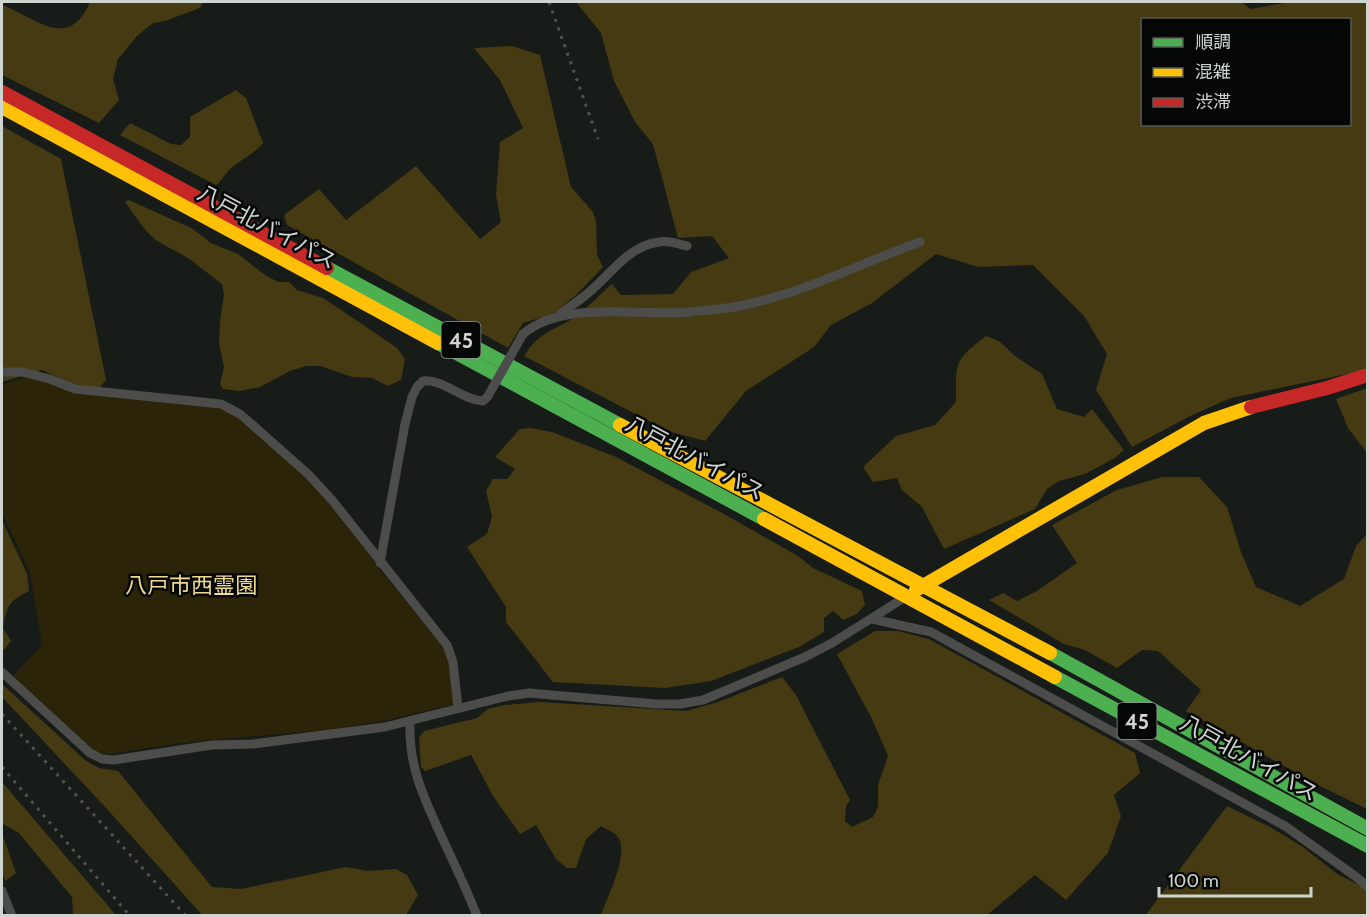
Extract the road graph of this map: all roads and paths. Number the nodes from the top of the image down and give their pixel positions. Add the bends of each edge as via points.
1 (2, 92) edge
2 (2, 108) edge
3 (920, 242) dead end
4 (687, 246) dead end
5 (553, 318) junction
6 (2, 372) edge
7 (1368, 375) edge
8 (380, 563) junction
9 (922, 586) junction
10 (907, 596) junction
11 (872, 619) junction
12 (2, 672) edge
13 (458, 708) junction
14 (410, 721) junction
15 (1368, 829) edge
16 (1368, 846) edge
17 (1368, 887) edge
18 (2, 891) edge
19 (12, 915) edge
20 (477, 915) edge

1 - 9 main road, 八戸北バイパス / 45
2 - 10 main road, 八戸北バイパス / 45
3 - 5 street via 791,293 743,305 686,312
4 - 5 street via 658,242 637,250 589,293
5 - 8 street, bridge via 539,322 523,334 483,401 431,380 417,387 405,424
6 - 8 street via 21,372 75,389 229,406 308,474
7 - 9 main road via 1265,402 1204,423
8 - 13 street via 447,645
9 - 10 main road
9 - 15 main road, 八戸北バイパス / 45
10 - 11 street
10 - 16 main road, 八戸北バイパス / 45
11 - 13 street via 806,657 703,700 657,704 530,693
11 - 17 street via 931,632 1285,826
12 - 14 street via 90,753 102,759 212,745 253,744
13 - 14 street
14 - 20 street via 412,759 423,797
18 - 19 street

